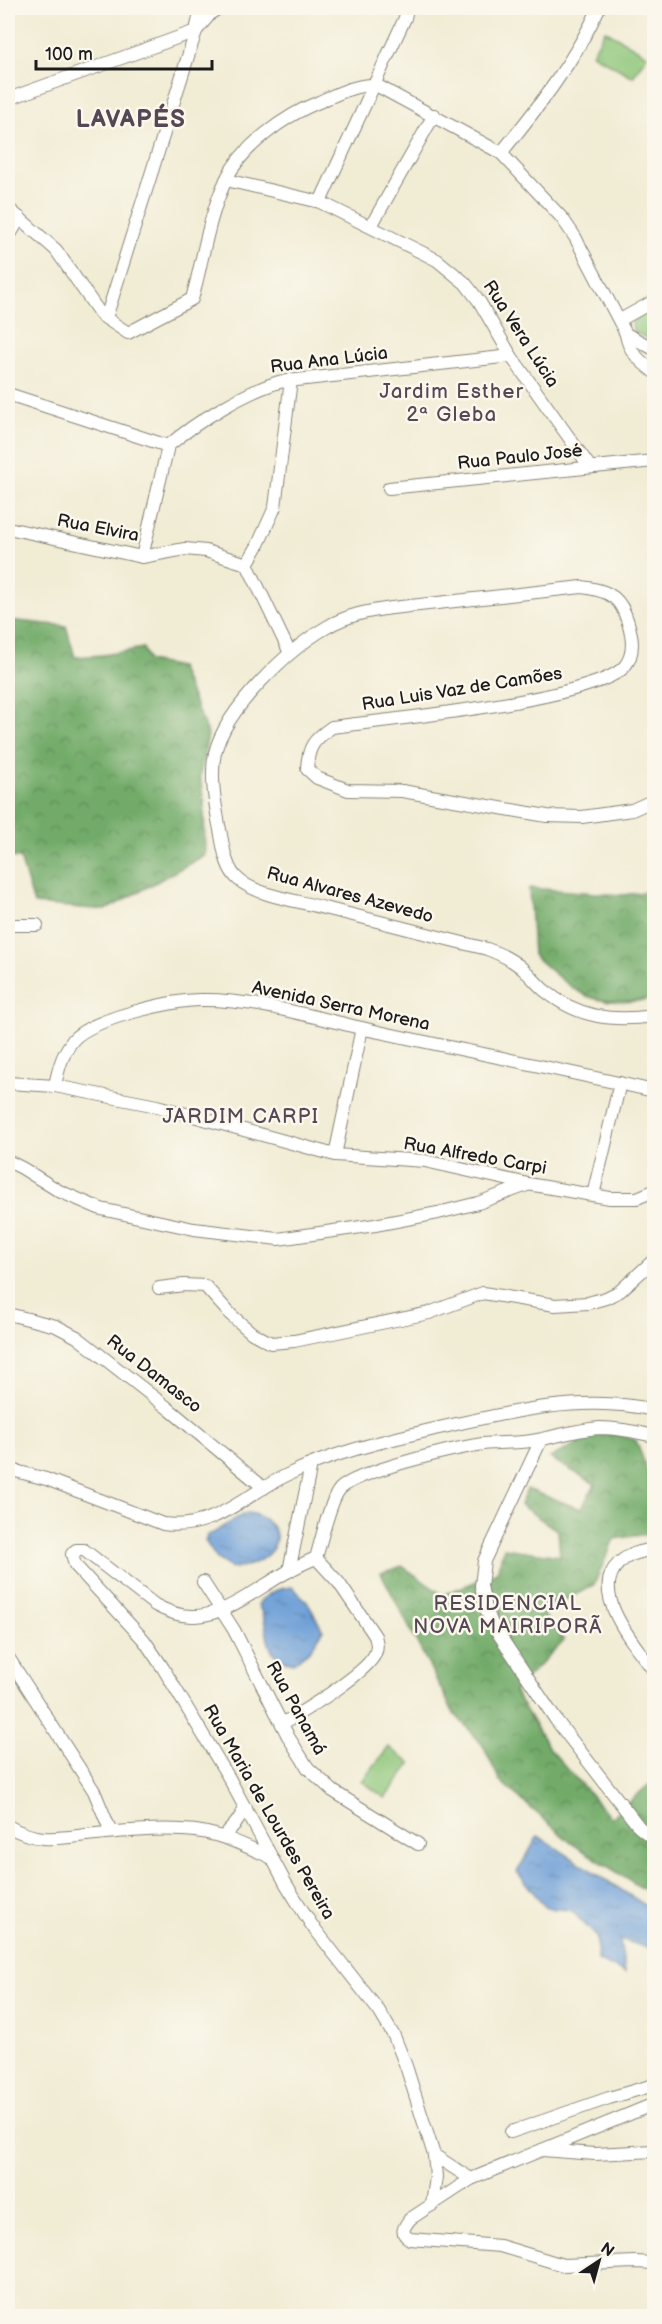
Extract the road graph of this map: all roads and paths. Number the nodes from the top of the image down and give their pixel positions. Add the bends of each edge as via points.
1 (201, 8) edge
2 (219, 8) edge
3 (407, 8) edge
4 (599, 8) edge
5 (196, 31) junction
6 (376, 85) junction
7 (8, 99) edge
8 (434, 115) junction
9 (501, 153) junction
10 (226, 180) junction
11 (320, 202) junction
12 (8, 208) edge
13 (20, 218) junction
14 (370, 226) junction
15 (8, 238) edge
16 (654, 301) edge
17 (106, 318) junction
18 (620, 320) junction
19 (626, 334) junction
20 (654, 349) edge
21 (510, 356) junction
22 (654, 372) edge
23 (291, 380) junction
24 (8, 394) edge
25 (168, 446) junction
26 (654, 460) edge
27 (590, 467) junction
28 (390, 488) dead end
29 (8, 528) edge
30 (142, 557) junction
31 (247, 564) junction
32 (290, 653) junction
33 (654, 800) edge
34 (37, 925) dead end
35 (8, 926) edge
36 (654, 1016) edge
37 (362, 1029) junction
38 (8, 1083) edge
39 (620, 1083) junction
40 (55, 1086) junction
41 (654, 1091) edge
42 (335, 1155) junction
43 (8, 1161) edge
44 (528, 1184) junction
45 (654, 1191) edge
46 (593, 1195) junction
47 (654, 1260) edge
48 (159, 1288) dead end
49 (8, 1314) edge
50 (654, 1410) edge
51 (654, 1436) edge
52 (541, 1440) junction
53 (311, 1466) junction
54 (8, 1469) edge
55 (264, 1488) junction
56 (654, 1549) edge
57 (316, 1558) junction
58 (289, 1571) junction
59 (203, 1582) dead end
60 (222, 1610) junction
61 (8, 1657) edge
62 (654, 1671) edge
63 (282, 1724) junction
64 (246, 1808) junction
65 (8, 1826) edge
66 (111, 1832) junction
67 (223, 1837) junction
68 (654, 1839) edge
69 (418, 1844) dead end
70 (270, 1857) junction
71 (654, 2085) edge
72 (654, 2104) edge
73 (511, 2132) dead end
74 (539, 2150) junction
75 (654, 2151) edge
76 (434, 2155) junction
77 (471, 2179) junction
78 (432, 2205) junction
79 (654, 2263) edge

1 - 5 street
2 - 5 street
3 - 6 street
4 - 9 street via 576,53
5 - 7 street
5 - 17 street
6 - 8 street
6 - 10 street via 352,88 294,113 242,157
6 - 11 street
8 - 9 street
8 - 14 street
9 - 18 street via 562,218
10 - 11 street, Rua Vera Lúcia
10 - 17 street via 216,204 192,299 128,333
11 - 14 street, Rua Vera Lúcia
12 - 13 street
13 - 15 street
13 - 17 street via 56,250
14 - 21 street, Rua Vera Lúcia via 451,270 479,301
16 - 18 street
18 - 19 street
19 - 20 street
19 - 22 street via 634,354
21 - 23 street, Rua Ana Lúcia
21 - 27 street, Rua Vera Lúcia
23 - 25 street, Rua Ana Lúcia via 254,391
23 - 31 street via 275,507
24 - 25 street
25 - 30 street, Rua Elvira
26 - 27 street, Rua Paulo José
27 - 28 street, Rua Paulo José
29 - 30 street, Rua Elvira
30 - 31 street via 185,549
31 - 32 street
32 - 33 street, Rua Luis Vaz de Camões via 328,626 369,611 582,587 609,593 623,609 632,648 624,667 614,674 531,699 332,727 308,751 307,770 317,778 348,789 402,791 547,816 582,817 632,810
32 - 36 street, Rua Alvares Azevedo via 228,722 214,755 216,809 230,870 237,878 246,885 283,897 487,949 515,963 556,999 586,1013 626,1020
34 - 35 street
37 - 39 street, Avenida Serra Morena
37 - 40 street, Avenida Serra Morena via 220,1000 175,1002 87,1029 66,1051
37 - 42 street
38 - 40 street, Rua Alfredo Carpi
39 - 41 street, Avenida Serra Morena
39 - 46 street
40 - 42 street, Rua Alfredo Carpi via 157,1106
42 - 44 street, Rua Alfredo Carpi via 425,1161
43 - 44 street via 59,1191 101,1209 194,1229 278,1239 438,1213
44 - 46 street, Rua Alfredo Carpi
45 - 46 street, Rua Alfredo Carpi via 623,1200
47 - 48 street via 620,1291 588,1303 555,1305 483,1293 429,1313 271,1343 231,1315 205,1286
49 - 55 street, Rua Damasco via 56,1326 77,1336
50 - 53 street via 629,1404 544,1407 390,1439
51 - 52 street via 603,1428 561,1433
52 - 57 street via 482,1444 430,1455 350,1481 334,1499
52 - 68 street via 484,1561 481,1587 486,1609 556,1720 639,1827
53 - 55 street
53 - 58 street
54 - 55 street via 180,1527 205,1521
56 - 62 street via 618,1563 609,1590 614,1612
57 - 58 street
57 - 63 street via 339,1583 378,1645 370,1662 313,1706
58 - 60 street
59 - 60 street, Rua Panamá
60 - 63 street, Rua Panamá
60 - 64 street, Rua Maria de Lourdes Pereira via 196,1616 167,1611 84,1550 72,1554 75,1565 144,1640 164,1668
61 - 66 street via 94,1791
63 - 69 street, Rua Panamá via 308,1768 321,1781
64 - 67 street
64 - 70 street, Rua Maria de Lourdes Pereira
65 - 66 street via 38,1838
66 - 67 street via 181,1830
67 - 70 street
70 - 76 street, Rua Maria de Lourdes Pereira via 311,1924 394,2036
71 - 73 street
72 - 74 street
74 - 75 street via 595,2154
74 - 77 street
76 - 77 street
76 - 78 street, Rua Maria de Lourdes Pereira
77 - 78 street
78 - 79 street via 410,2219 404,2227 405,2236 500,2246 563,2265

